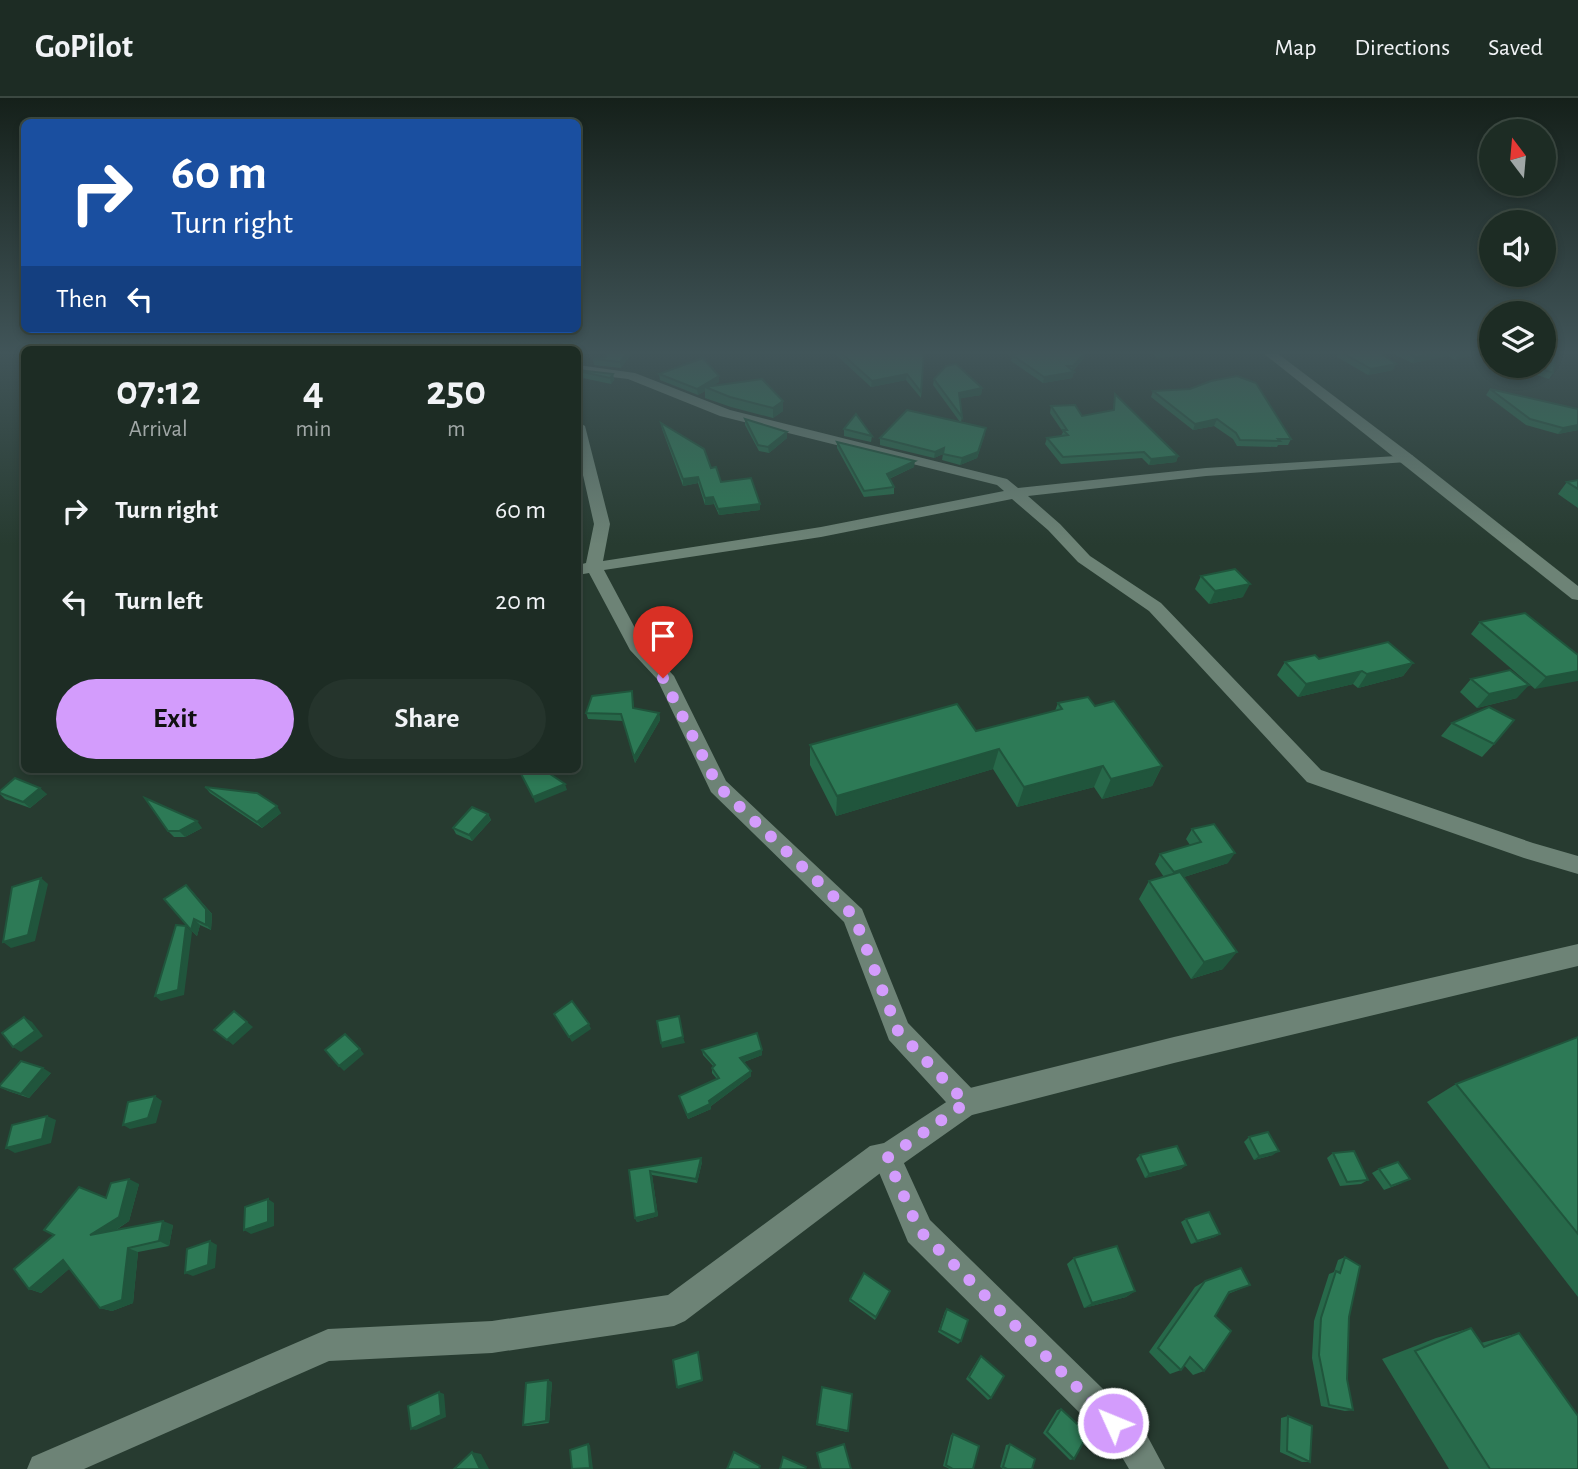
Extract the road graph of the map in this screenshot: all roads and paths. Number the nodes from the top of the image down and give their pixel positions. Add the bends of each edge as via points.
1 (744, 417) edge
2 (1353, 417) edge
3 (581, 438) edge
4 (1407, 458) junction
5 (1017, 493) junction
6 (586, 568) edge
7 (1578, 595) edge
8 (1578, 865) edge
9 (1578, 955) edge
10 (966, 1103) junction
11 (887, 1158) junction
12 (44, 1469) edge
13 (1148, 1469) edge

1 - 5 street via 1002,482
2 - 4 street
3 - 6 street via 602,524
4 - 5 street via 1206,471
4 - 7 street
5 - 6 street via 821,532
5 - 8 street via 1084,559 1155,607 1314,776
6 - 10 street via 636,646 665,676 718,786 854,916 898,1031
9 - 10 street
10 - 11 street
11 - 12 street via 880,1156 674,1310 492,1337 328,1345
11 - 13 street via 919,1230 1130,1440

